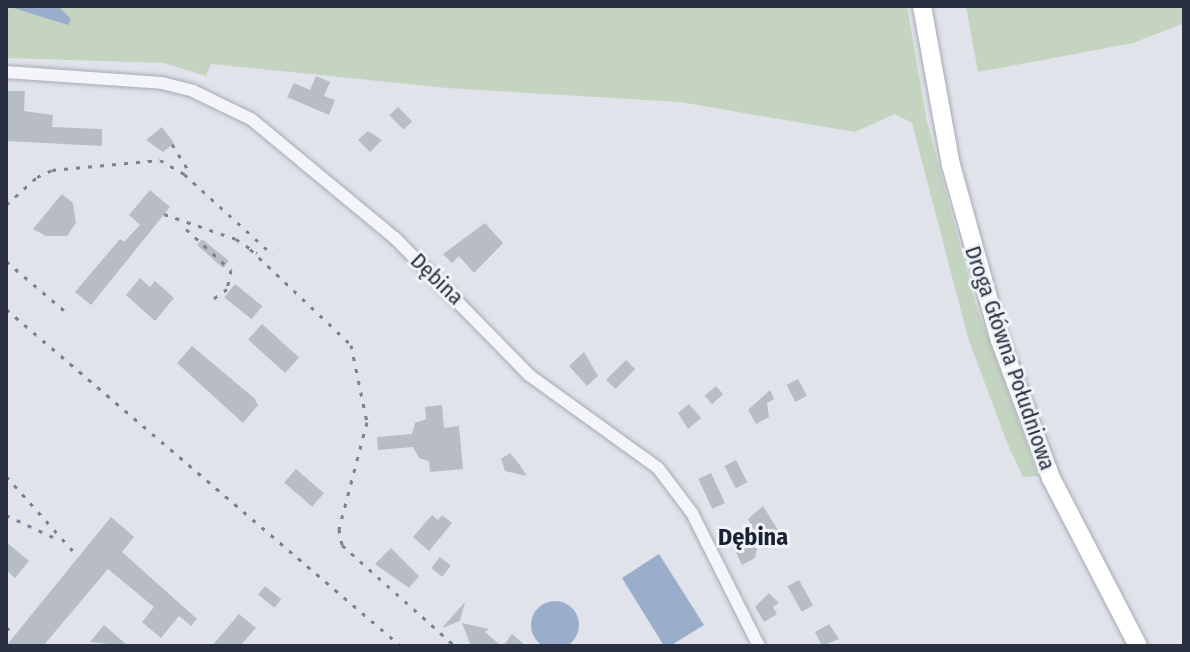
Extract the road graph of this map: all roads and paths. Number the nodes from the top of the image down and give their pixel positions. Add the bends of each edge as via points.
1 (922, 6) edge
2 (6, 72) edge
3 (759, 646) edge
4 (1138, 646) edge

1 - 4 main road, Droga Główna Południowa via 951,165 995,328 1051,478
2 - 3 street, Dębina via 162,83 193,91 251,119 395,238 529,375 658,468 692,513

